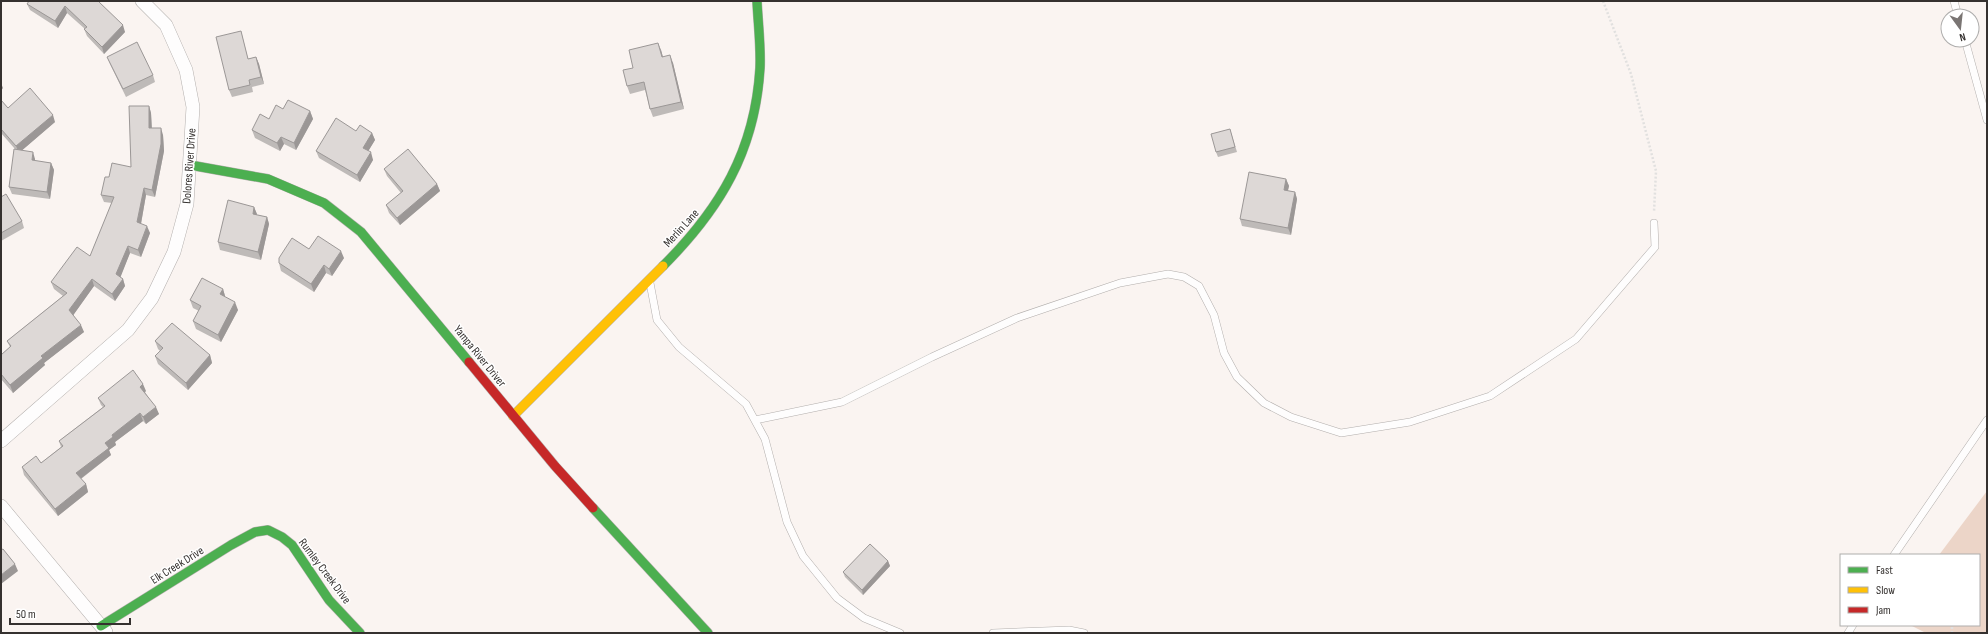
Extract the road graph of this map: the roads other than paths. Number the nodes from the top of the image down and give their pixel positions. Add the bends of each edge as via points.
1 (142, 1) edge
2 (757, 1) edge
3 (1967, 48) edge
4 (1987, 120) edge
5 (190, 165) junction
6 (1654, 223) road end
7 (649, 279) junction
8 (513, 416) junction
9 (754, 420) junction
10 (1987, 420) edge
11 (1, 441) edge
12 (1, 506) edge
13 (268, 530) joint
14 (1895, 554) edge
15 (104, 629) edge
16 (360, 633) edge
17 (708, 633) edge
18 (900, 633) edge
19 (992, 633) edge
20 (1084, 633) edge

1 - 5 street, Dolores River Drive via 166,25 186,70 193,107
2 - 7 street, Merlin Lane via 760,68 758,90 742,152 723,194 705,220
3 - 4 lane
5 - 8 street, Yampa River Driver via 268,180 324,203 361,232
5 - 11 street, Dolores River Drive via 187,204 174,252 152,298 128,330
6 - 9 lane via 1655,247 1576,339 1490,396 1410,422 1341,434 1291,417 1264,403 1237,377 1224,353 1214,315 1199,286 1184,277 1168,274 1120,283 1017,318 842,402
7 - 8 street, Merlin Lane
7 - 9 lane via 657,320 679,347 746,404
8 - 17 street, Yampa River Driver via 554,466
9 - 18 lane via 765,439 787,522 803,556 837,598 864,618
10 - 14 lane
12 - 15 street
13 - 15 street, Elk Creek Drive via 255,532 232,545
13 - 16 street, Rumley Creek Drive via 292,545 329,600
19 - 20 lane via 1069,630

